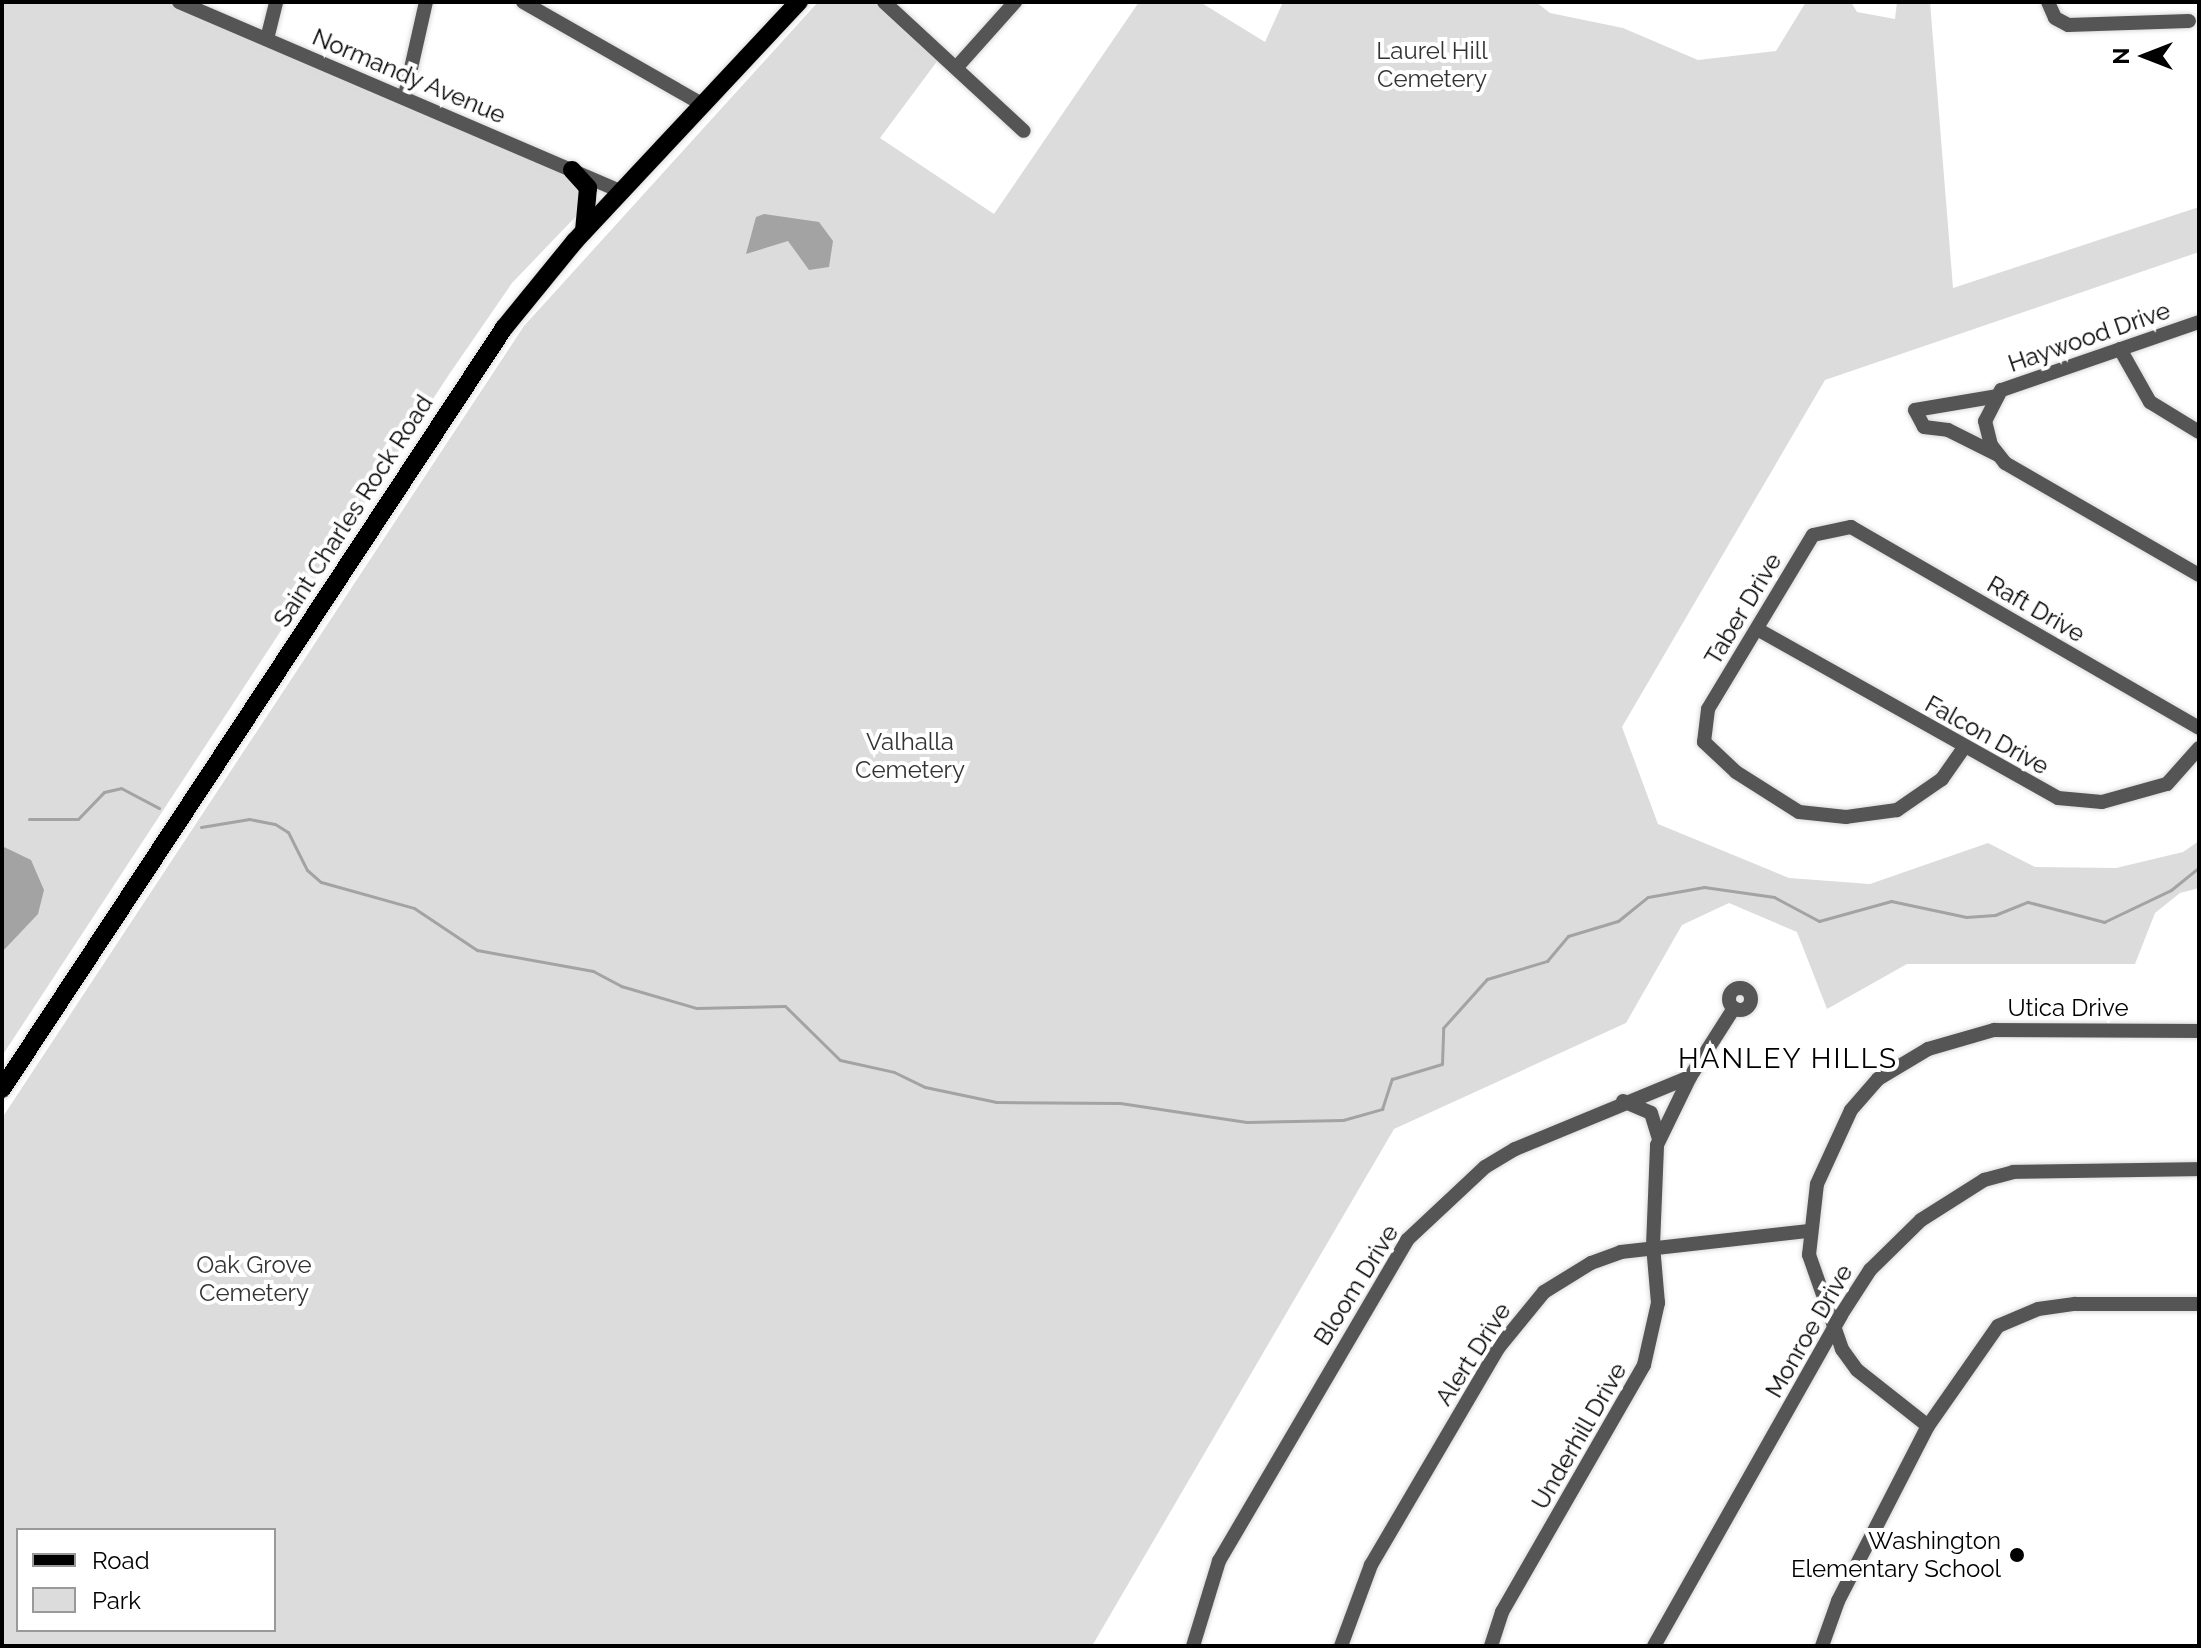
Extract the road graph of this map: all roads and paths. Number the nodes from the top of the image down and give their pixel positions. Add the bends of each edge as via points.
1 (179, 2) edge
2 (276, 2) edge
3 (426, 2) edge
4 (523, 2) edge
5 (884, 2) edge
6 (1015, 2) edge
7 (2048, 2) edge
8 (795, 3) edge
9 (2189, 21) dead end
10 (267, 39) junction
11 (956, 68) junction
12 (405, 95) junction
13 (702, 104) junction
14 (1024, 131) dead end
15 (572, 170) junction
16 (622, 192) junction
17 (583, 233) junction
18 (2199, 322) edge
19 (2120, 349) junction
20 (1998, 396) junction
21 (2199, 432) edge
22 (1999, 456) junction
23 (1851, 527) joint
24 (2199, 575) edge
25 (1757, 629) junction
26 (2199, 728) edge
27 (2199, 748) edge
28 (1963, 749) junction
29 (1734, 1008) dead end
30 (2196, 1031) edge
31 (2199, 1047) edge
32 (1690, 1077) junction
33 (2, 1089) edge
34 (1623, 1101) junction
35 (1659, 1139) junction
36 (2199, 1169) edge
37 (1809, 1231) junction
38 (1653, 1246) junction
39 (2199, 1304) edge
40 (1831, 1331) junction
41 (1928, 1426) junction
42 (1193, 1646) edge
43 (1341, 1646) edge
44 (1491, 1646) edge
45 (1654, 1646) edge
46 (1822, 1646) edge

1 - 10 street, Normandy Avenue
2 - 10 street
3 - 12 street
4 - 13 street
5 - 11 street
6 - 11 street
7 - 9 street via 2055,18 2068,25
8 - 13 main road, Saint Charles Rock Road
10 - 12 street, Normandy Avenue
11 - 14 street
12 - 15 street, Normandy Avenue
13 - 16 main road, Saint Charles Rock Road
15 - 16 street, Normandy Avenue
15 - 17 main road via 589,194
16 - 17 main road, Saint Charles Rock Road
17 - 33 main road, Saint Charles Rock Road via 474,370
18 - 19 street, Haywood Drive
19 - 20 street, Haywood Drive via 2001,390
19 - 21 street via 2150,402
20 - 22 street, Haywood Drive via 1985,421
20 - 22 street, Haywood Drive via 1915,410 1924,427 1948,430
22 - 24 street
23 - 25 street, Taber Drive via 1813,535
23 - 26 street, Raft Drive
25 - 28 street, Falcon Drive
25 - 28 street, Taber Drive via 1708,709 1704,742 1736,772 1799,812 1846,817 1897,810 1942,779
27 - 28 street, Falcon Drive via 2167,784 2102,802 2053,796
29 - 32 street, Underhill Drive
30 - 31 street
30 - 37 street, Utica Drive via 1994,1030 1928,1049 1878,1079 1851,1110 1829,1148
32 - 34 street, Bloom Drive
32 - 35 street, Underhill Drive
34 - 35 street via 1651,1113
34 - 42 street, Bloom Drive via 1485,1167 1407,1240 1219,1561
35 - 38 street, Underhill Drive
36 - 40 street, Monroe Drive via 2043,1169 1984,1180 1921,1220 1870,1270
37 - 38 street, Alert Drive
37 - 40 street, Utica Drive via 1809,1255
38 - 43 street, Alert Drive via 1569,1274 1516,1322 1361,1584
38 - 44 street, Underhill Drive via 1658,1303 1644,1365 1502,1612
39 - 41 street via 2075,1304 2016,1315 1998,1326
40 - 41 street, Utica Drive via 1857,1370
40 - 45 street, Monroe Drive
41 - 46 street via 1838,1601

